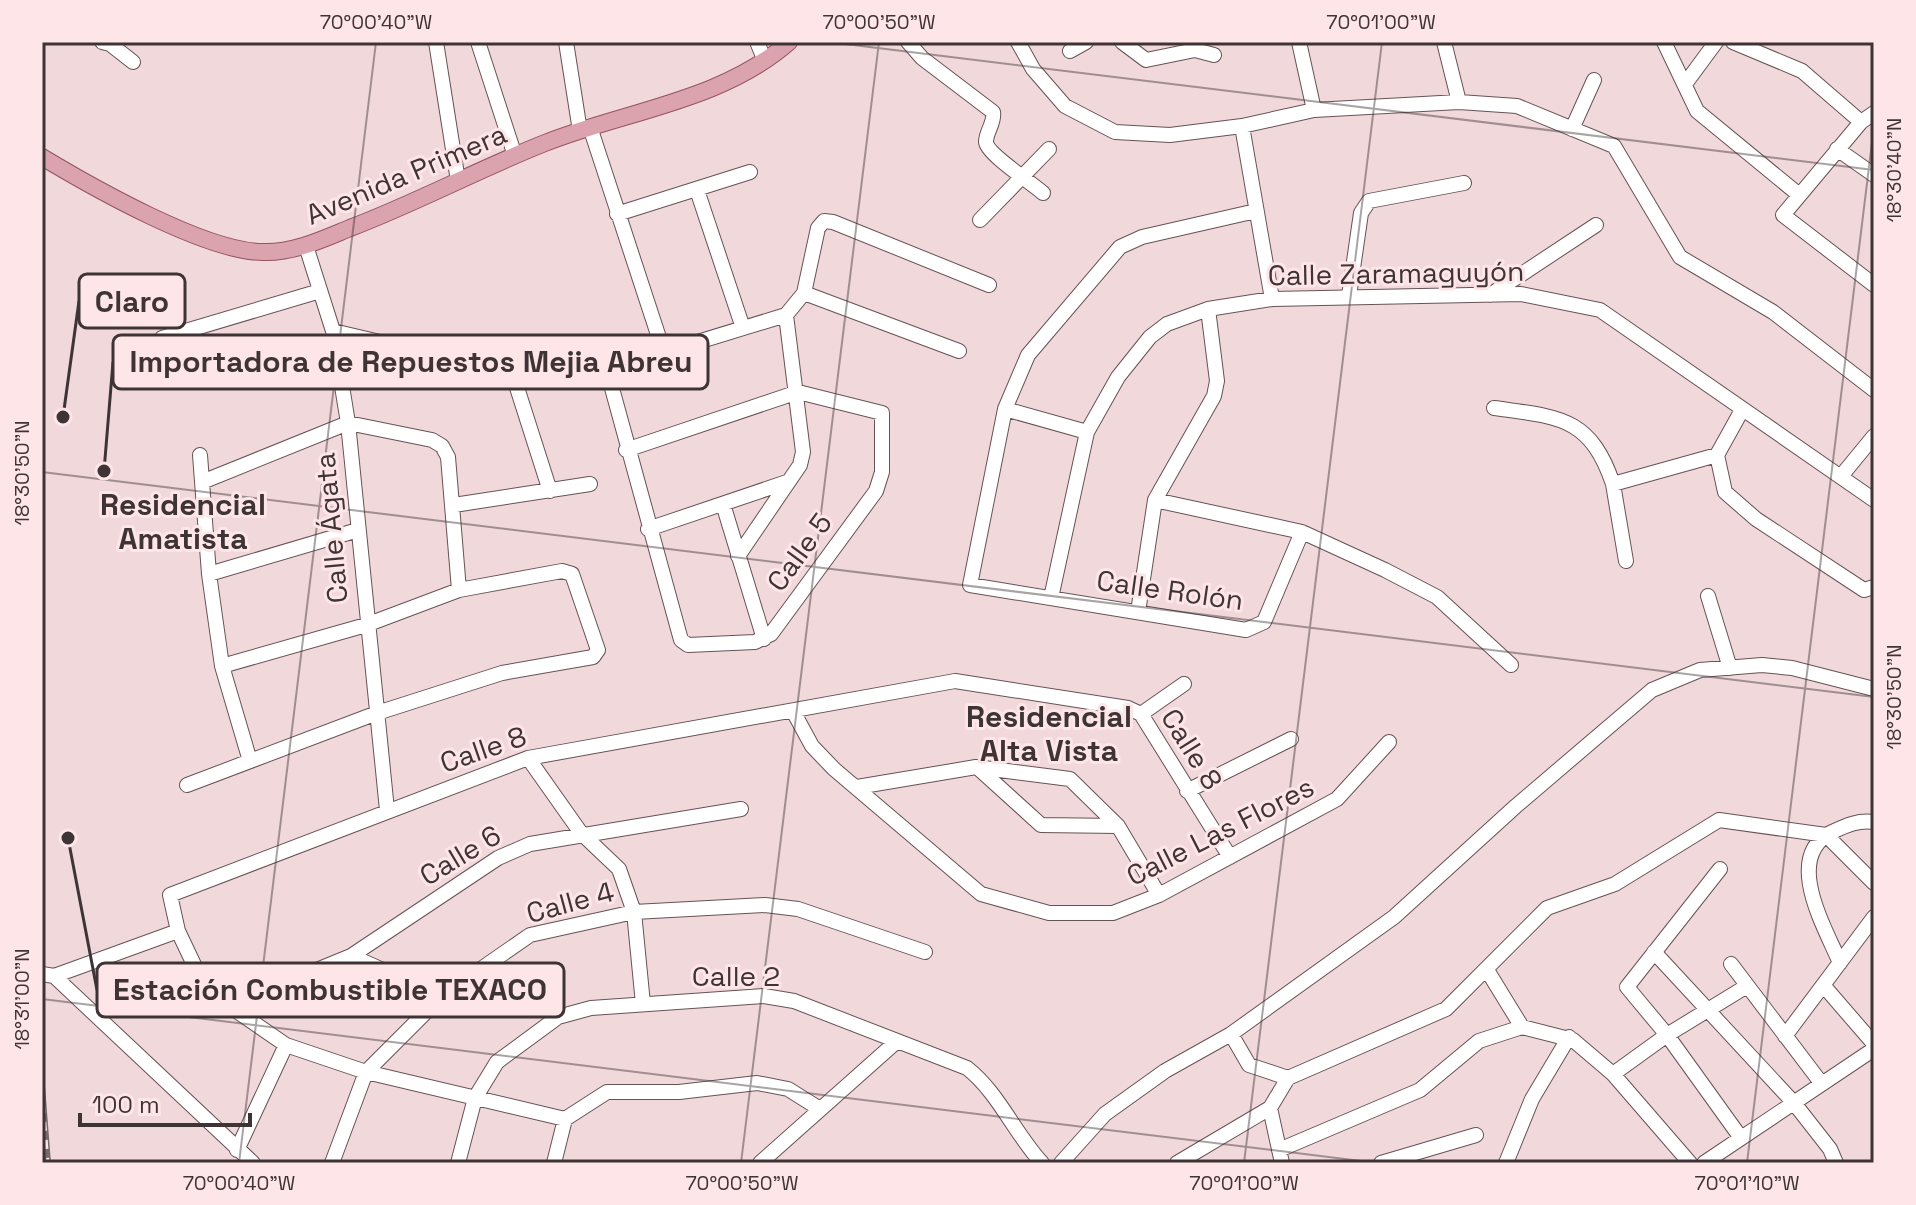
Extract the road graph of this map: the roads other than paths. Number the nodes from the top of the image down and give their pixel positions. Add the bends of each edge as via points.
1 (102, 42) edge
2 (436, 42) edge
3 (478, 42) edge
4 (566, 42) edge
5 (757, 42) edge
6 (789, 42) edge
7 (908, 42) edge
8 (1018, 42) edge
9 (1086, 42) edge
10 (1122, 42) edge
11 (1299, 42) edge
12 (1444, 42) edge
13 (1664, 42) edge
14 (1716, 42) edge
15 (1733, 42) edge
16 (1070, 51) dead end
17 (1214, 55) dead end
18 (765, 61) junction
19 (133, 62) dead end
20 (1594, 80) dead end
21 (1685, 84) junction
22 (1459, 102) junction
23 (1314, 110) junction
24 (1874, 113) edge
25 (1861, 122) junction
26 (1242, 126) junction
27 (585, 129) junction
28 (1572, 129) junction
29 (1049, 149) dead end
30 (1837, 149) junction
31 (515, 156) junction
32 (42, 157) edge
33 (750, 172) dead end
34 (1023, 173) junction
35 (1874, 175) edge
36 (458, 181) junction
37 (1464, 183) dead end
38 (697, 190) junction
39 (1043, 193) dead end
40 (1798, 194) junction
41 (1256, 211) junction
42 (617, 214) junction
43 (980, 220) dead end
44 (1596, 225) dead end
45 (306, 246) junction
46 (989, 285) dead end
47 (1874, 285) edge
48 (320, 291) junction
49 (804, 293) junction
50 (1490, 295) junction
51 (1349, 296) junction
52 (1272, 299) junction
53 (1208, 309) junction
54 (786, 315) junction
55 (743, 328) junction
56 (333, 331) junction
57 (162, 338) dead end
58 (959, 351) dead end
59 (664, 353) junction
60 (1874, 390) edge
61 (798, 392) junction
62 (1494, 408) dead end
63 (1005, 409) junction
64 (1742, 410) junction
65 (348, 423) junction
66 (1087, 432) junction
67 (1874, 436) edge
68 (626, 450) junction
69 (200, 455) dead end
70 (1717, 455) junction
71 (1842, 475) junction
72 (202, 482) junction
73 (787, 482) junction
74 (590, 484) dead end
75 (1613, 484) junction
76 (550, 491) junction
77 (1155, 500) junction
78 (1874, 500) edge
79 (723, 504) junction
80 (454, 505) junction
81 (648, 529) junction
82 (358, 530) junction
83 (1302, 532) junction
84 (738, 556) junction
85 (1626, 561) dead end
86 (209, 574) junction
87 (1874, 587) edge
88 (459, 590) junction
89 (1708, 596) dead end
90 (1051, 598) junction
91 (1138, 612) junction
92 (366, 625) junction
93 (764, 639) junction
94 (1511, 665) dead end
95 (222, 666) junction
96 (1730, 668) junction
97 (1184, 684) dead end
98 (1874, 689) edge
99 (793, 711) junction
100 (377, 713) junction
101 (1141, 714) junction
102 (1291, 739) dead end
103 (1389, 742) dead end
104 (528, 758) junction
105 (250, 761) junction
106 (976, 767) junction
107 (187, 785) dead end
108 (857, 787) junction
109 (1187, 791) junction
110 (741, 809) dead end
111 (387, 810) junction
112 (1874, 822) edge
113 (1118, 826) junction
114 (581, 833) junction
115 (1826, 835) junction
116 (1230, 857) junction
117 (1720, 869) dead end
118 (1874, 883) edge
119 (1159, 895) junction
120 (634, 912) junction
121 (1874, 917) edge
122 (178, 931) junction
123 (925, 952) dead end
124 (1654, 952) junction
125 (351, 956) junction
126 (1840, 963) junction
127 (1731, 964) dead end
128 (1487, 970) junction
129 (48, 975) edge
130 (1823, 985) junction
131 (1747, 986) junction
132 (442, 996) junction
133 (643, 1004) junction
134 (229, 1006) junction
135 (1708, 1009) junction
136 (1522, 1027) junction
137 (1231, 1034) junction
138 (1667, 1035) junction
139 (1785, 1036) junction
140 (1569, 1037) junction
141 (896, 1042) junction
142 (286, 1045) junction
143 (1874, 1047) edge
144 (366, 1072) junction
145 (1613, 1074) junction
146 (1288, 1078) junction
147 (1822, 1084) junction
148 (475, 1098) junction
149 (1794, 1103) junction
150 (1270, 1108) junction
151 (820, 1109) junction
152 (565, 1119) junction
153 (1476, 1135) dead end
154 (1741, 1138) junction
155 (237, 1150) junction
156 (1281, 1156) edge
157 (253, 1163) edge
158 (332, 1163) edge
159 (458, 1163) edge
160 (554, 1163) edge
161 (760, 1163) edge
162 (1042, 1163) edge
163 (1061, 1163) edge
164 (1177, 1163) edge
165 (1381, 1163) edge
166 (1506, 1163) edge
167 (1690, 1163) edge
168 (1704, 1163) edge
169 (1836, 1163) edge

1 - 19 street
2 - 36 street
3 - 31 street
4 - 27 street
5 - 18 street
6 - 18 main road, Avenida Primera
7 - 34 street via 993,112 989,150
8 - 26 street via 1065,106 1115,132 1170,135
9 - 16 street
10 - 17 street via 1146,60 1195,50
11 - 23 street
12 - 22 street
13 - 21 street
14 - 21 street
15 - 25 street via 1802,71
18 - 27 main road, Avenida Primera via 701,91
20 - 28 street
21 - 40 street via 1697,111
22 - 23 street
22 - 28 street via 1517,106
23 - 26 street
24 - 25 street
25 - 30 street
26 - 41 street
27 - 31 main road, Avenida Primera
27 - 42 street
28 - 60 street via 1614,146 1680,257 1773,312
29 - 34 street
30 - 35 street
30 - 40 street
31 - 36 main road, Avenida Primera
32 - 45 main road, Avenida Primera via 91,187 221,243 266,253
33 - 38 street
34 - 39 street
34 - 43 street
36 - 45 main road, Avenida Primera
37 - 51 street via 1369,201 1361,213
38 - 42 street
38 - 55 street
40 - 47 street via 1783,215
41 - 52 street
41 - 63 street via 1142,237 1120,247 1028,355
42 - 59 street
44 - 50 street
45 - 48 street, Calle Ágata
46 - 49 street via 824,221
48 - 56 street, Calle Ágata
48 - 57 street
49 - 54 street
49 - 58 street
50 - 51 street, Calle Zaramaguyón
50 - 64 street, Calle Zaramaguyón via 1521,294 1600,310
51 - 52 street, Calle Zaramaguyón
52 - 53 street, Calle Zaramaguyón
53 - 66 street, Calle Zaramaguyón via 1167,324 1150,337 1118,377
53 - 77 street via 1217,381 1214,396
54 - 55 street
54 - 61 street
55 - 59 street
56 - 65 street, Calle Ágata
56 - 76 street via 448,356 498,343 504,347
59 - 68 street via 610,373
61 - 68 street
61 - 73 street via 803,452
61 - 93 street, Calle 5 via 882,413 882,472 876,491
62 - 75 street via 1546,415 1587,435 1603,453
63 - 66 street
63 - 90 street, Calle Rolón via 970,585
64 - 70 street
64 - 71 street, Calle Zaramaguyón
65 - 72 street
65 - 80 street via 442,446
65 - 82 street, Calle Ágata
66 - 90 street, Calle Zaramaguyón
67 - 71 street
68 - 81 street
69 - 72 street
70 - 75 street
70 - 87 street via 1725,492 1756,519 1864,590
71 - 78 street, Calle Zaramaguyón
72 - 86 street
73 - 79 street
73 - 84 street
74 - 76 street
75 - 85 street
76 - 80 street
77 - 83 street
77 - 91 street
79 - 81 street
79 - 84 street
80 - 88 street
81 - 93 street via 683,644
82 - 86 street
82 - 92 street, Calle Ágata
83 - 91 street, Calle Rolón via 1264,622 1256,628
83 - 94 street via 1422,588
84 - 93 street
86 - 95 street
88 - 92 street
88 - 100 street via 568,571 598,650 593,657 502,673
89 - 96 street
90 - 91 street, Calle Rolón
92 - 95 street
92 - 100 street, Calle Ágata
95 - 105 street
96 - 98 street via 1792,668
96 - 137 street via 1700,670 1652,690 1394,917
97 - 101 street
99 - 101 street, Calle 8 via 955,681
99 - 104 street, Calle 8
99 - 108 street, Calle Las Flores via 812,746
100 - 105 street
100 - 111 street, Calle Ágata
101 - 109 street, Calle 8
102 - 109 street
103 - 116 street, Calle Las Flores via 1337,799
104 - 111 street, Calle 8
104 - 114 street
105 - 107 street
106 - 108 street
106 - 113 street via 1070,779
106 - 113 street via 1041,825
108 - 119 street, Calle Las Flores via 981,894 1049,913 1113,913
109 - 116 street, Calle 8
110 - 114 street, Calle 6
111 - 122 street, Calle 8 via 177,890 170,895 170,905
112 - 115 street via 1853,822
113 - 119 street
114 - 120 street via 619,869
114 - 125 street, Calle 6 via 530,844 498,858
115 - 118 street
115 - 126 street via 1811,858 1810,891
115 - 128 street via 1719,820 1615,884 1547,908
116 - 119 street, Calle Las Flores
117 - 124 street
120 - 123 street, Calle 4 via 787,907
120 - 132 street, Calle 4 via 530,935
120 - 133 street
121 - 126 street
122 - 129 street
122 - 134 street, Calle 8 via 206,990
124 - 135 street
124 - 138 street via 1627,987
125 - 132 street
125 - 134 street, Calle 6
126 - 130 street
127 - 131 street
128 - 136 street
128 - 146 street via 1440,1013
129 - 155 street
130 - 139 street
130 - 143 street
131 - 135 street
131 - 139 street
132 - 144 street, Calle 4
133 - 141 street, Calle 2 via 779,997
133 - 148 street, Calle 2 via 558,1017 497,1062
134 - 142 street, Calle 8
135 - 138 street
135 - 149 street
136 - 140 street
136 - 156 street via 1479,1041 1420,1090
137 - 146 street via 1249,1065
137 - 163 street via 1165,1071 1105,1114
138 - 145 street
138 - 154 street
139 - 147 street
140 - 145 street
140 - 166 street via 1532,1099
141 - 151 street
141 - 162 street, Calle 2 via 978,1077
142 - 144 street, Calle 8
142 - 155 street
143 - 147 street
144 - 148 street, Calle 8
144 - 158 street, Calle 4
145 - 167 street
146 - 150 street
147 - 149 street
148 - 152 street, Calle 8
148 - 159 street, Calle 2
149 - 154 street
149 - 169 street
150 - 156 street
150 - 164 street
151 - 152 street via 788,1089 757,1083 679,1092 607,1092
151 - 161 street
152 - 160 street
153 - 165 street
154 - 168 street
155 - 157 street

